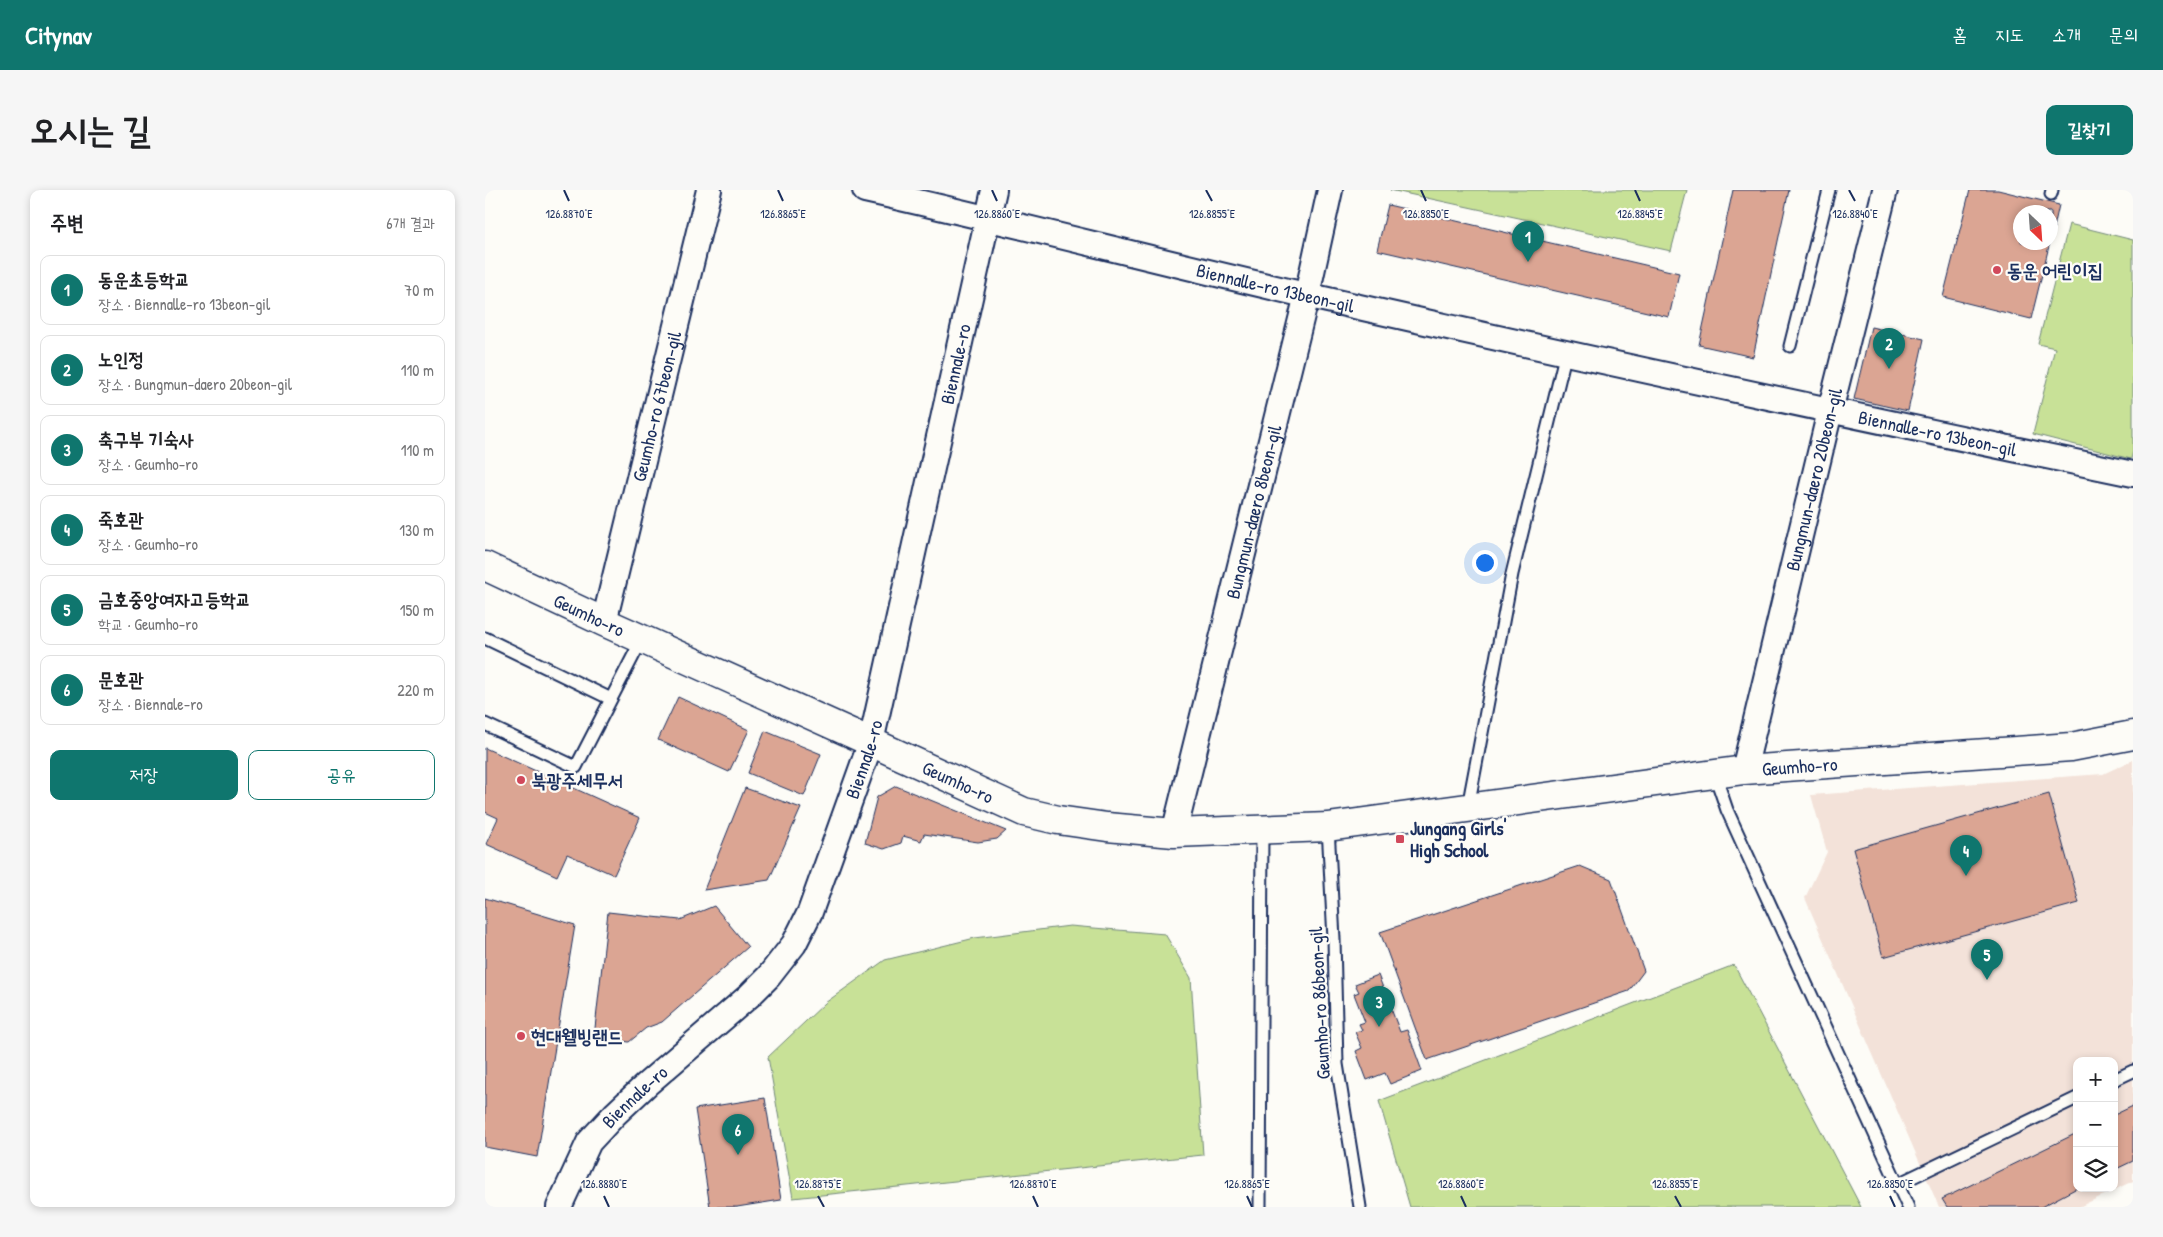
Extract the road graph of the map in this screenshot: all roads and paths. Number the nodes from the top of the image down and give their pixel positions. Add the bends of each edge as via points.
1 (709, 190) edge
2 (865, 190) edge
3 (994, 190) edge
4 (1330, 190) edge
5 (1829, 190) edge
6 (1885, 190) edge
7 (987, 217) junction
8 (1307, 295) junction
9 (1790, 346) dead end
10 (1566, 352) junction
11 (1829, 412) junction
12 (2133, 474) edge
13 (485, 566) edge
14 (604, 622) junction
15 (485, 638) edge
16 (642, 639) junction
17 (611, 699) junction
18 (485, 724) edge
19 (2133, 735) edge
20 (871, 742) junction
21 (1744, 770) junction
22 (1715, 774) junction
23 (1468, 809) junction
24 (1328, 827) junction
25 (1262, 831) junction
26 (1174, 833) junction
27 (2133, 1071) edge
28 (2118, 1078) edge
29 (2073, 1100) edge
30 (1897, 1184) junction
31 (559, 1207) edge
32 (1260, 1207) edge
33 (1361, 1207) edge
34 (1908, 1207) edge

1 - 14 street, Geumho-ro 67beon-gil
2 - 7 street
3 - 7 street, Biennale-ro
4 - 8 street, Bungmun-daero 8beon-gil
5 - 9 lane
6 - 11 street, Bungmun-daero 20beon-gil
7 - 8 street, Biennalle-ro 13beon-gil
7 - 20 street, Biennale-ro
8 - 10 street, Biennalle-ro 13beon-gil
8 - 26 street, Bungmun-daero 8beon-gil
10 - 11 street, Biennalle-ro 13beon-gil
10 - 23 lane via 1512,574
11 - 12 street, Biennalle-ro 13beon-gil
11 - 21 street, Bungmun-daero 20beon-gil
13 - 14 street, Geumho-ro
14 - 16 street, Geumho-ro
15 - 17 lane
16 - 17 lane
16 - 20 street, Geumho-ro
17 - 18 lane via 576,767
19 - 21 street, Geumho-ro via 2071,747
20 - 26 street, Geumho-ro via 1024,812 1068,822
20 - 31 street, Biennale-ro via 828,866 794,944 749,996 647,1084 589,1142
21 - 22 street, Geumho-ro
22 - 23 street, Geumho-ro
22 - 30 lane via 1731,819
23 - 24 street, Geumho-ro
24 - 25 street, Geumho-ro
24 - 33 lane, Geumho-ro 86beon-gil via 1337,1064
25 - 26 street, Geumho-ro
25 - 32 lane
27 - 28 lane
29 - 30 lane
30 - 34 lane

